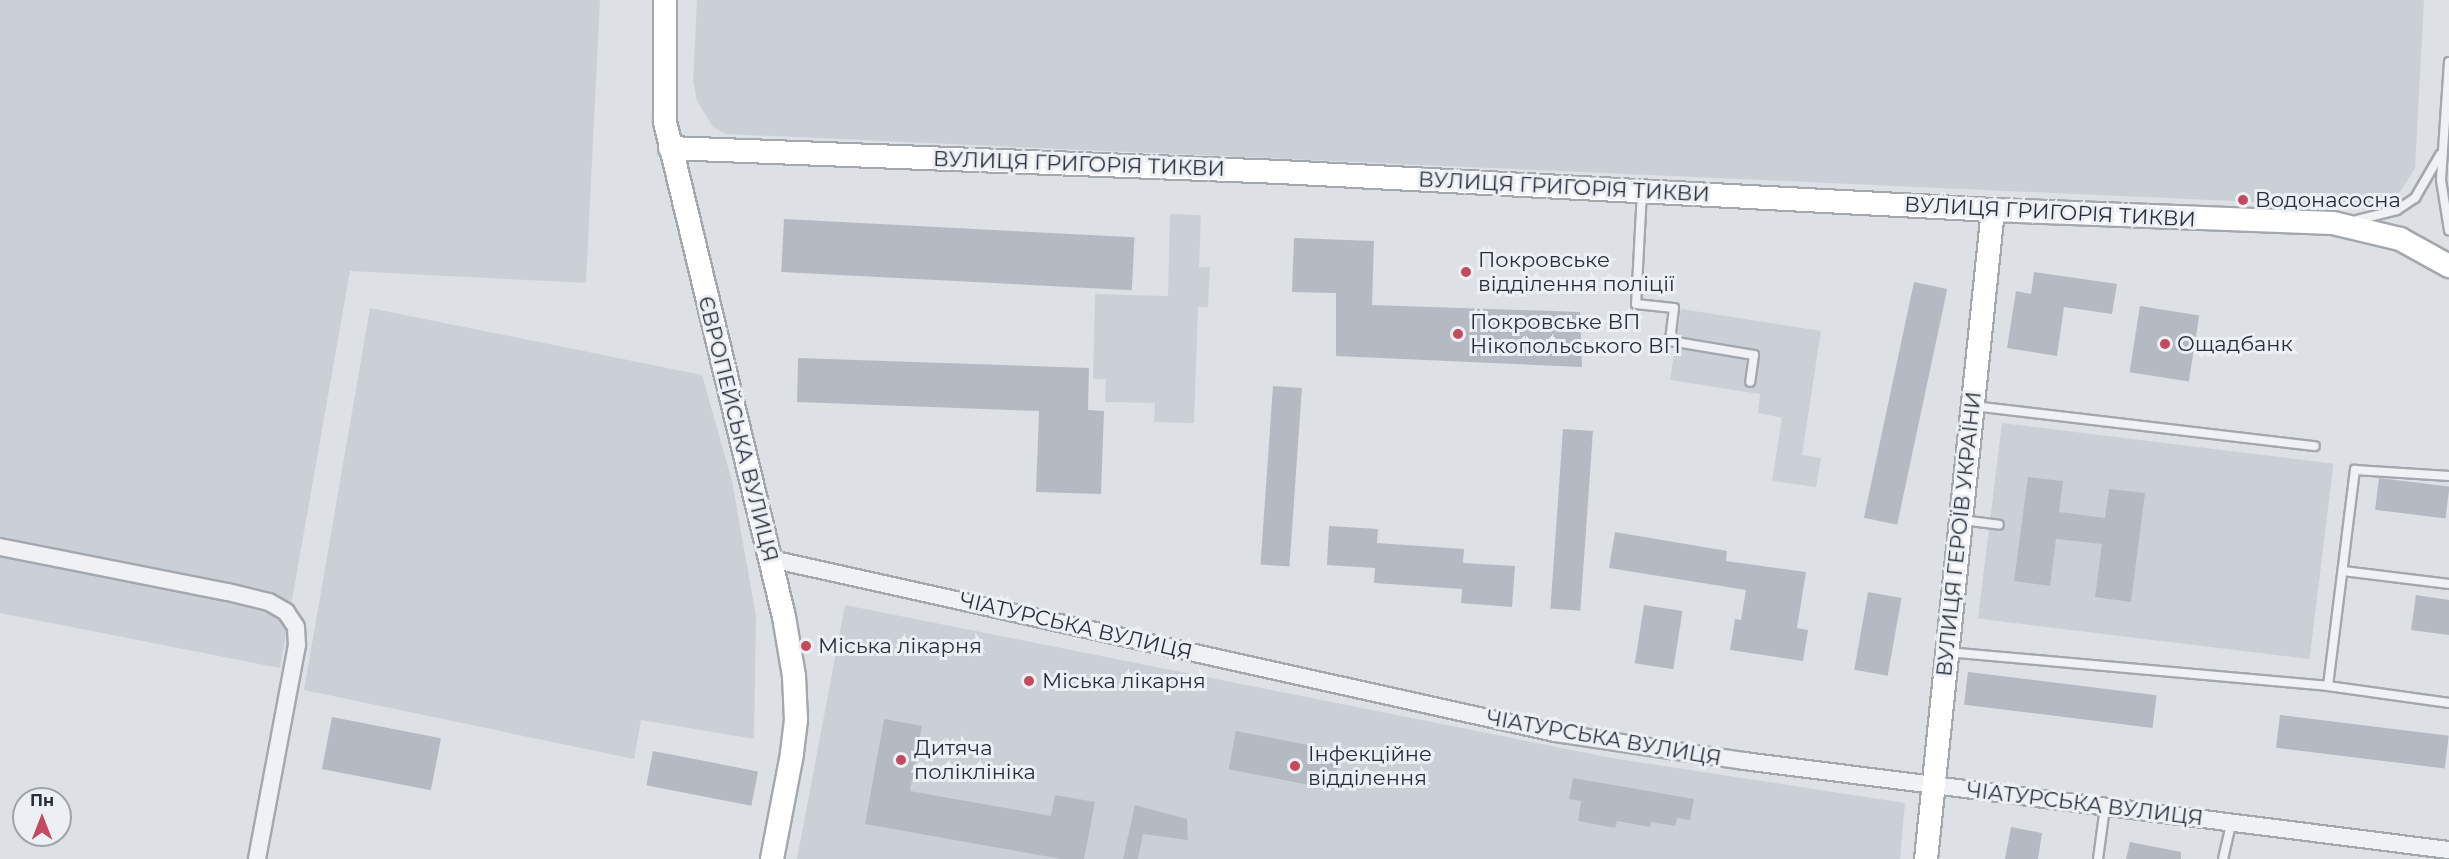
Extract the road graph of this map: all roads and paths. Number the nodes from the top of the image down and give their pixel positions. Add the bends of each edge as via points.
1 (665, 0) edge
2 (2449, 62) edge
3 (2444, 134) junction
4 (670, 148) junction
5 (1642, 191) junction
6 (1993, 210) junction
7 (2333, 223) junction
8 (2449, 230) edge
9 (2449, 266) edge
10 (1750, 382) dead end
11 (1973, 406) junction
12 (2315, 446) dead end
13 (2449, 476) edge
14 (1961, 520) junction
15 (1999, 525) dead end
16 (0, 547) edge
17 (771, 559) junction
18 (2343, 571) junction
19 (2449, 584) edge
20 (1947, 652) junction
21 (2328, 686) junction
22 (2449, 703) edge
23 (1932, 785) junction
24 (2105, 807) junction
25 (2231, 823) junction
26 (2449, 850) edge
27 (256, 859) edge
28 (772, 859) edge
29 (1926, 859) edge
30 (2098, 859) edge
31 (2223, 859) edge

1 - 4 street, ЄВРОПЕЙСЬКА ВУЛИЦЯ via 663,99
2 - 3 lane
3 - 7 lane via 2436,165 2415,198 2397,210 2368,219
3 - 8 lane via 2441,180
4 - 5 street, ВУЛИЦЯ ГРИГОРІЯ ТИКВИ
4 - 17 street, ЄВРОПЕЙСЬКА ВУЛИЦЯ
5 - 6 street, ВУЛИЦЯ ГРИГОРІЯ ТИКВИ
5 - 10 lane via 1636,304 1674,308 1670,341 1754,355
6 - 7 street, ВУЛИЦЯ ГРИГОРІЯ ТИКВИ
6 - 11 street, ВУЛИЦЯ ГЕРОЇВ УКРАЇНИ
7 - 9 street, ВУЛИЦЯ ГРИГОРІЯ ТИКВИ via 2400,239
11 - 12 lane
11 - 14 street, ВУЛИЦЯ ГЕРОЇВ УКРАЇНИ
13 - 18 lane via 2355,470
14 - 15 lane
14 - 20 street, ВУЛИЦЯ ГЕРОЇВ УКРАЇНИ
16 - 27 street via 228,592 269,602 286,612 296,627 297,645
17 - 23 street, ЧІАТУРСЬКА ВУЛИЦЯ via 1555,733
17 - 28 street, ЄВРОПЕЙСЬКА ВУЛИЦЯ via 794,676 796,720
18 - 19 lane
18 - 21 lane
20 - 21 lane
20 - 23 street, ВУЛИЦЯ ГЕРОЇВ УКРАЇНИ
21 - 22 lane
23 - 24 street, ЧІАТУРСЬКА ВУЛИЦЯ
23 - 29 street, ВУЛИЦЯ ГЕРОЇВ УКРАЇНИ
24 - 25 street, ЧІАТУРСЬКА ВУЛИЦЯ
24 - 30 lane
25 - 26 street, ЧІАТУРСЬКА ВУЛИЦЯ
25 - 31 lane

